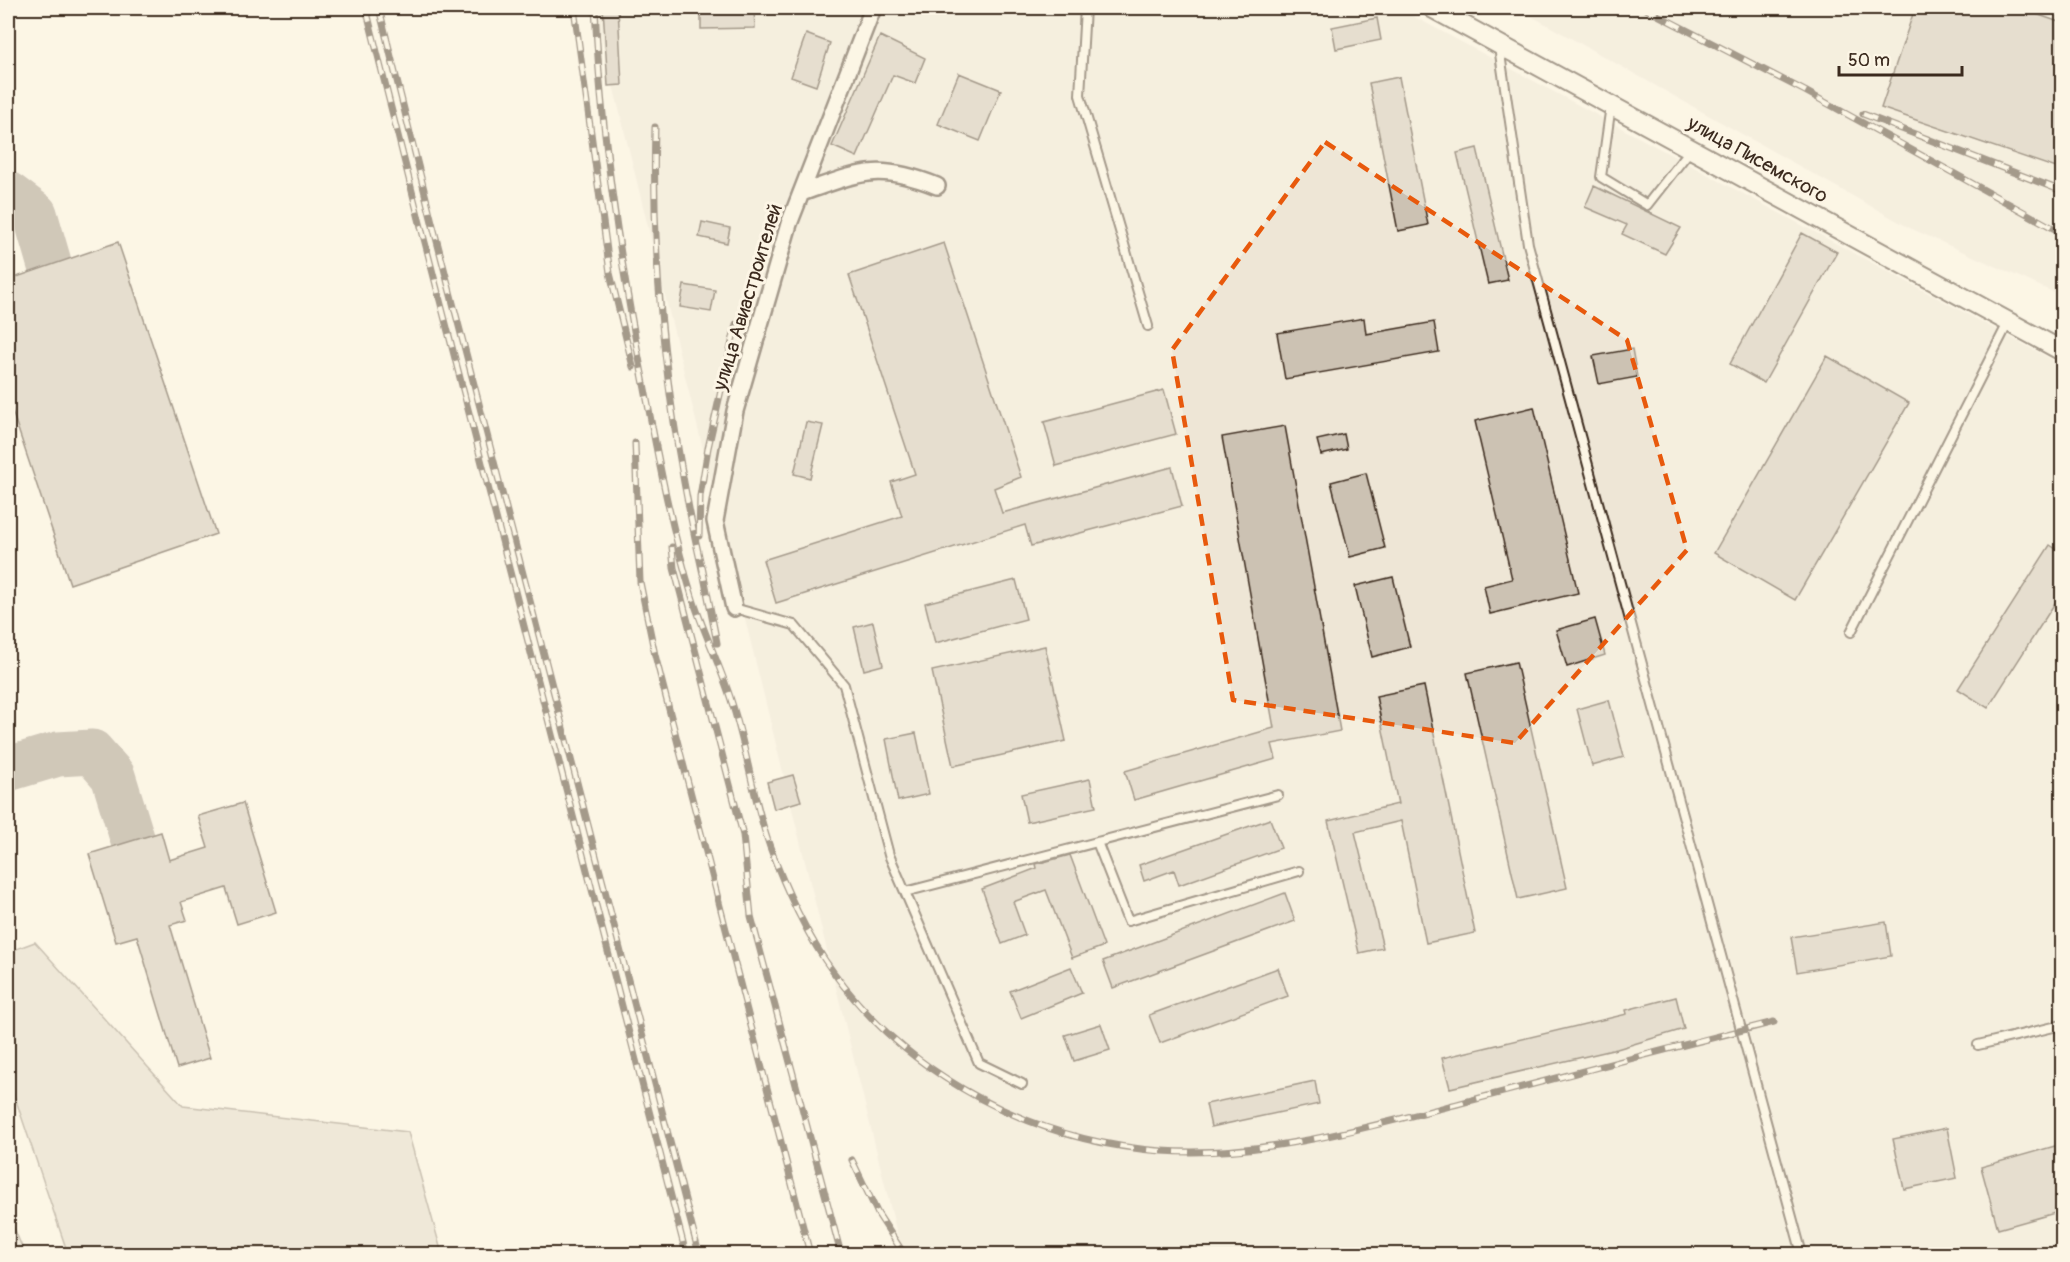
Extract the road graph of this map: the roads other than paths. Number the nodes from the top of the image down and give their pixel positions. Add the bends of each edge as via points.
1 (873, 8) edge
2 (1085, 8) edge
3 (1432, 8) edge
4 (1499, 42) junction
5 (1611, 104) junction
6 (1692, 148) junction
7 (937, 186) dead end
8 (801, 193) junction
9 (2008, 322) junction
10 (1148, 327) dead end
11 (2062, 351) edge
12 (734, 608) joint
13 (1851, 633) dead end
14 (1278, 795) dead end
15 (1097, 842) junction
16 (1299, 871) dead end
17 (905, 892) junction
18 (2062, 1025) edge
19 (1978, 1045) dead end
20 (1022, 1084) dead end
21 (1802, 1254) edge

1 - 8 street, улица Авиастроителей
2 - 10 lane via 1080,95
3 - 4 street, улица Писемского
4 - 5 street, улица Писемского
4 - 21 lane via 1528,244
5 - 6 street, улица Писемского
5 - 6 lane via 1601,177 1647,206
6 - 9 street, улица Писемского
7 - 8 street via 904,173 863,171
8 - 12 street, улица Авиастроителей via 735,411 715,521
9 - 11 street, улица Писемского
9 - 13 lane
12 - 17 lane via 794,625 844,685 890,855
14 - 15 lane
15 - 16 lane via 1128,921
15 - 17 lane
17 - 20 lane via 979,1063
18 - 19 lane

